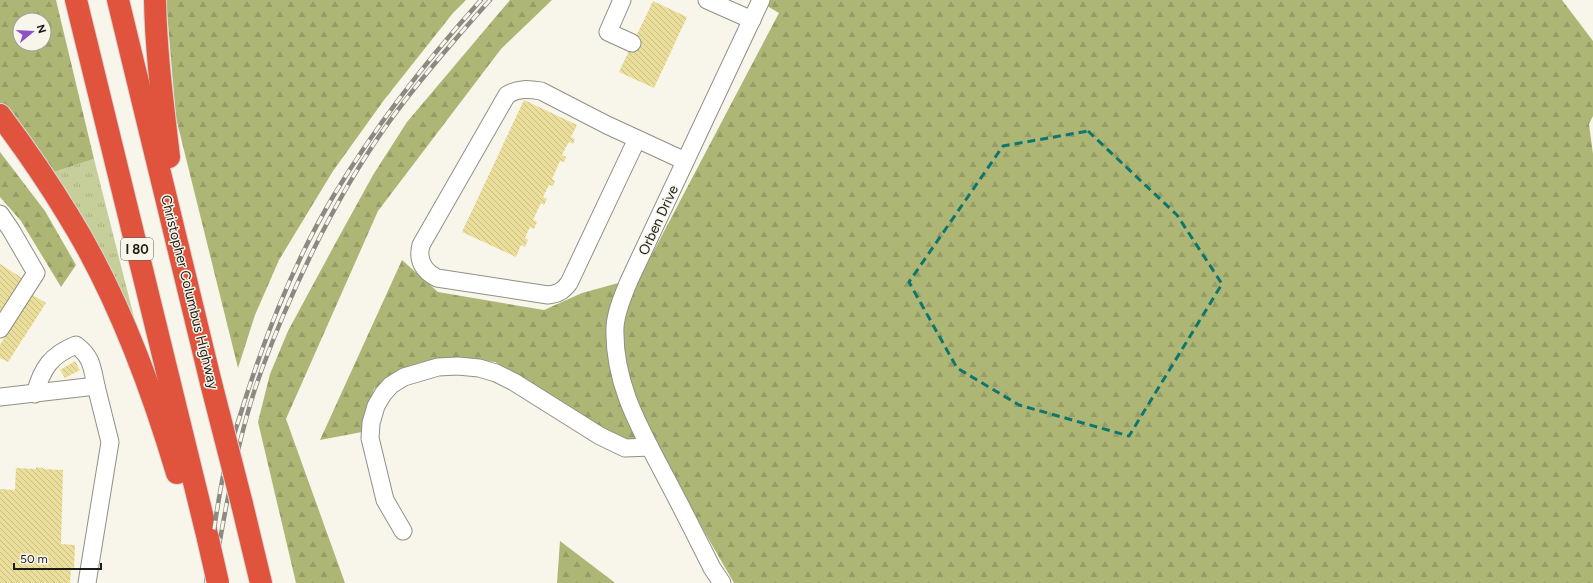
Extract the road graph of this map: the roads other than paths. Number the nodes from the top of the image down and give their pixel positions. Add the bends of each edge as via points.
1 (76, 0) edge
2 (118, 0) edge
3 (155, 0) edge
4 (622, 0) edge
5 (707, 0) edge
6 (761, 0) edge
7 (752, 20) junction
8 (632, 44) dead end
9 (0, 115) edge
10 (0, 130) edge
11 (637, 139) junction
12 (685, 161) junction
13 (45, 181) junction
14 (0, 214) edge
15 (6, 233) edge
16 (183, 264) junction
17 (0, 329) edge
18 (96, 386) junction
19 (35, 394) junction
20 (0, 397) edge
21 (650, 448) junction
22 (204, 530) junction
23 (403, 531) dead end
24 (87, 583) edge
25 (218, 583) edge
26 (261, 583) edge
27 (722, 583) edge

1 - 22 highway, I 80
2 - 16 highway, Christopher Columbus Highway
3 - 16 highway via 160,87
4 - 8 street via 608,32
5 - 7 street
6 - 7 street, Orben Drive
7 - 12 street, Orben Drive
9 - 13 highway
10 - 13 highway
11 - 11 street via 541,91 530,90 507,95 421,245 422,265 437,278 548,295 563,290 569,284
11 - 12 street
12 - 21 street, Orben Drive via 629,281 616,326 615,343 620,378
13 - 22 highway via 91,255 117,310 154,402 180,481
14 - 15 street
15 - 17 street via 36,273
16 - 26 highway, Christopher Columbus Highway, bridge
18 - 19 street
18 - 19 street via 90,361 86,353 76,345 62,350 54,357 42,373
18 - 24 street via 110,442
19 - 20 street
21 - 23 street via 625,448 600,436 514,382 479,368 438,367 404,377 391,385 380,400 371,423 370,438 385,500
21 - 27 street, Orben Drive
22 - 25 highway, I 80, bridge

